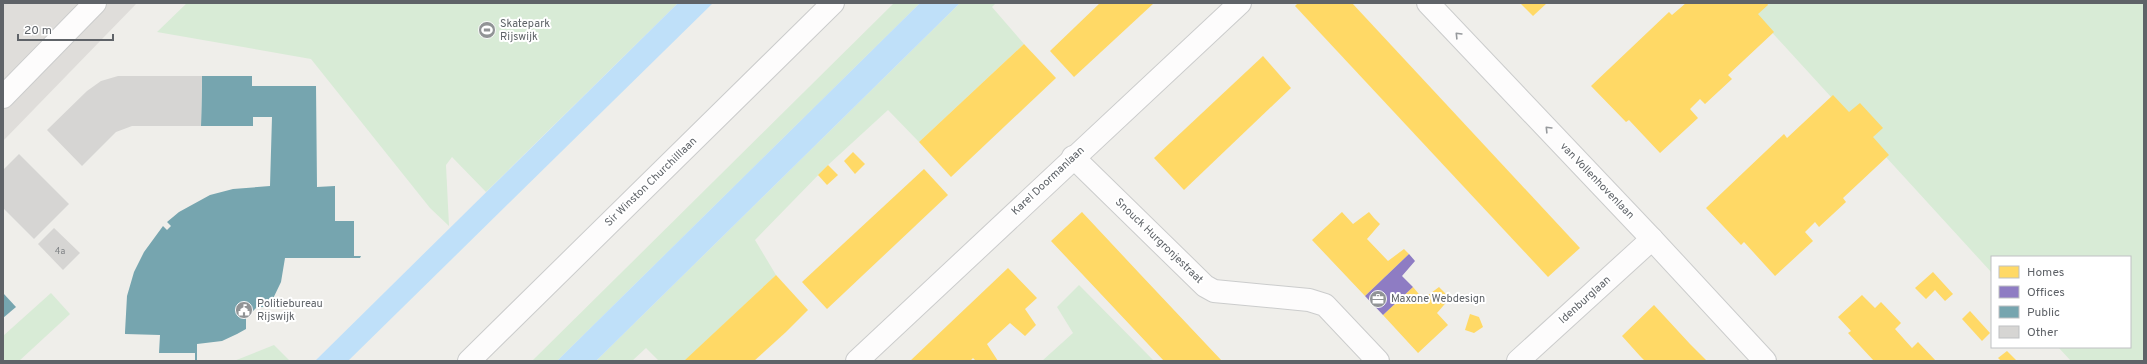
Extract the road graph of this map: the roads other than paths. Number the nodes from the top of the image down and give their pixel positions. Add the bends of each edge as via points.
1 (95, 3) edge
2 (833, 3) edge
3 (1240, 3) edge
4 (1428, 3) edge
5 (3, 97) edge
6 (1073, 157) junction
7 (1652, 239) junction
8 (469, 361) edge
9 (857, 361) edge
10 (1378, 361) edge
11 (1518, 361) edge
12 (1765, 361) edge

1 - 5 street
2 - 8 street, Sir Winston Churchilllaan
3 - 6 street, Karel Doormanlaan
7 -> 4 street, van Vollenhovenlaan
6 - 9 street, Karel Doormanlaan
6 - 10 street, Snouck Hurgronjestraat via 1205,286 1214,291 1309,300 1325,305
7 - 11 street, Idenburglaan
7 - 12 street, van Vollenhovenlaan

